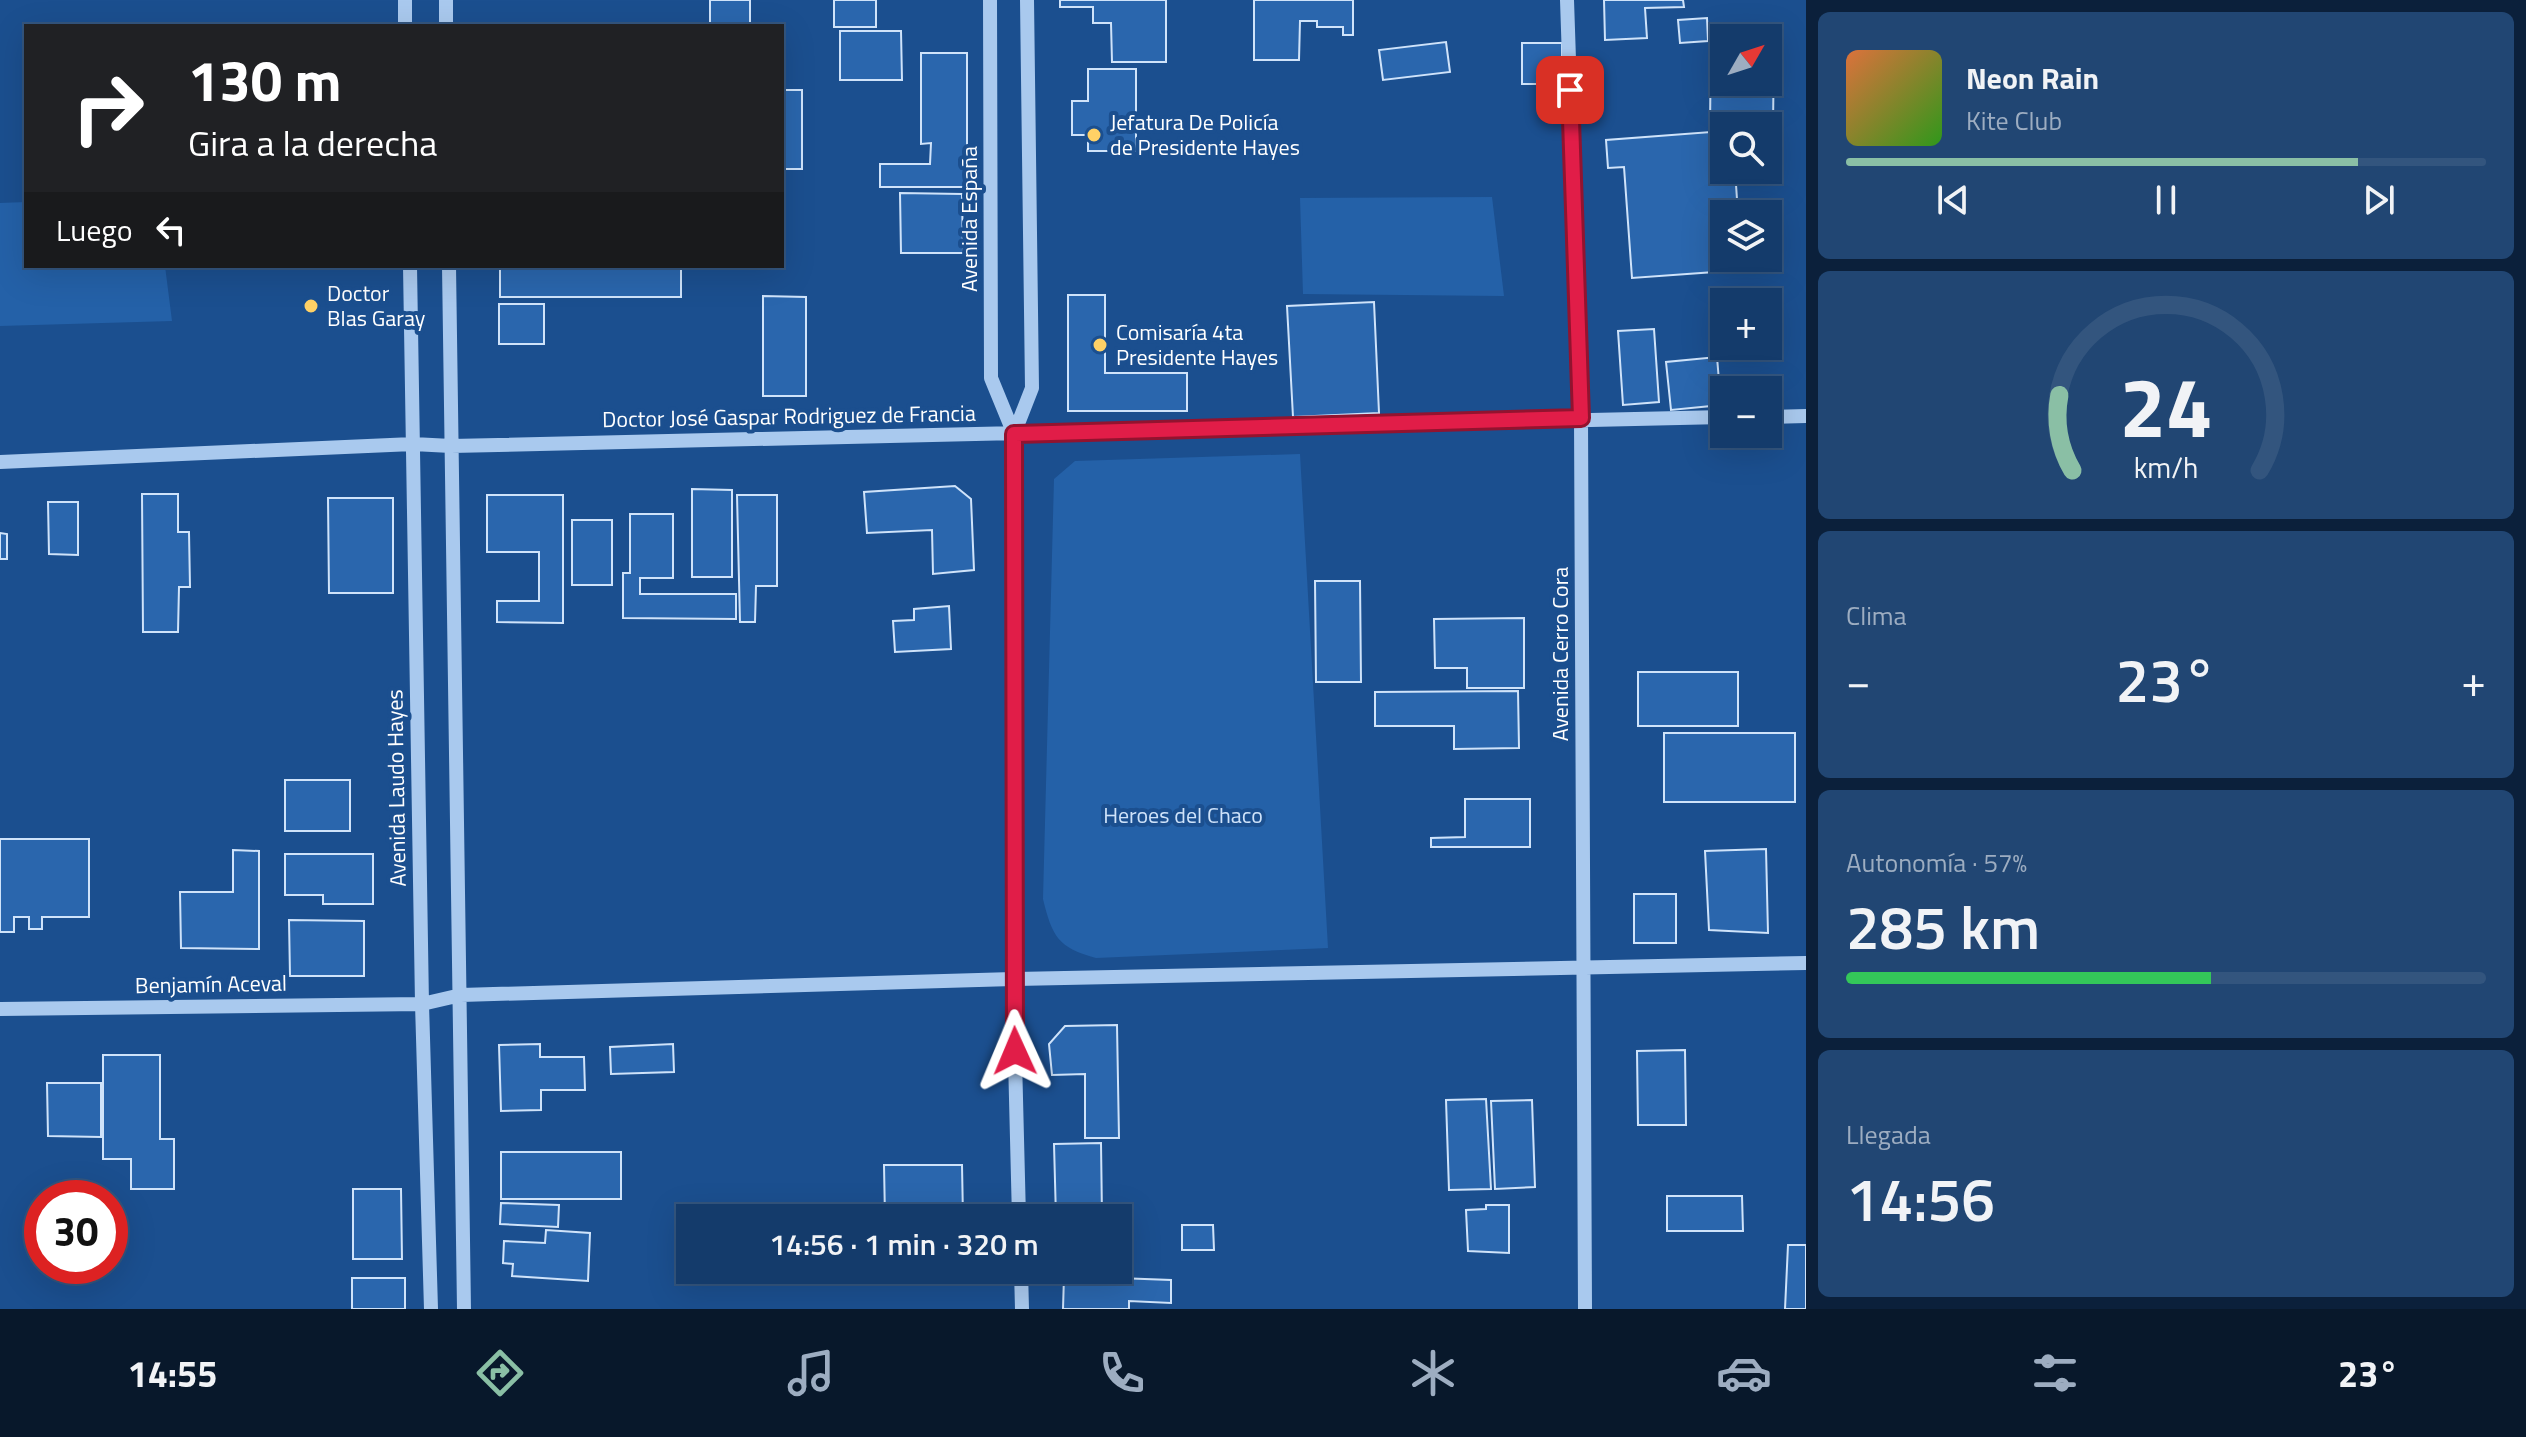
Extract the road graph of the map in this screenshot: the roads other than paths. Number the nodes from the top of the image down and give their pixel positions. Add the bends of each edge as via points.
1 (405, 0) edge
2 (446, 0) edge
3 (990, 0) edge
4 (1027, 0) edge
5 (1567, 0) edge
6 (405, 24) edge
7 (446, 24) edge
8 (410, 268) edge
9 (449, 268) edge
10 (1806, 416) edge
11 (1710, 417) edge
12 (1782, 417) edge
13 (1581, 418) junction
14 (1014, 434) junction
15 (413, 444) junction
16 (451, 446) junction
17 (0, 462) edge
18 (1806, 963) edge
19 (1583, 970) junction
20 (1013, 979) junction
21 (461, 995) junction
22 (422, 1004) junction
23 (0, 1009) edge
24 (1019, 1204) edge
25 (1021, 1284) edge
26 (431, 1309) edge
27 (464, 1309) edge
28 (1022, 1309) edge
29 (1585, 1309) edge

1 - 6 street
2 - 7 street
3 - 14 street, Avenida España via 991,378
4 - 14 street, Avenida España via 1032,388
5 - 13 street, Avenida Cerro Cora
8 - 15 street, Avenida Laudo Hayes
9 - 16 street
10 - 12 street
11 - 13 street, Doctor José Gaspar Rodriguez de Francia
13 - 14 street, Doctor José Gaspar Rodriguez de Francia
13 - 19 street, Avenida Cerro Cora
14 - 16 street, Doctor José Gaspar Rodriguez de Francia
14 - 20 street, Avenida España
15 - 16 street, Doctor José Gaspar Rodriguez de Francia
15 - 17 street, Doctor José Gaspar Rodriguez de Francia
15 - 22 street, Avenida Laudo Hayes
16 - 21 street
18 - 19 street, Benjamín Aceval
19 - 20 street, Benjamín Aceval
19 - 29 street, Avenida Cerro Cora
20 - 21 street, Benjamín Aceval
20 - 24 street, Avenida España
21 - 22 street, Benjamín Aceval
21 - 27 street
22 - 23 street, Benjamín Aceval
22 - 26 street, Avenida Laudo Hayes
25 - 28 street

